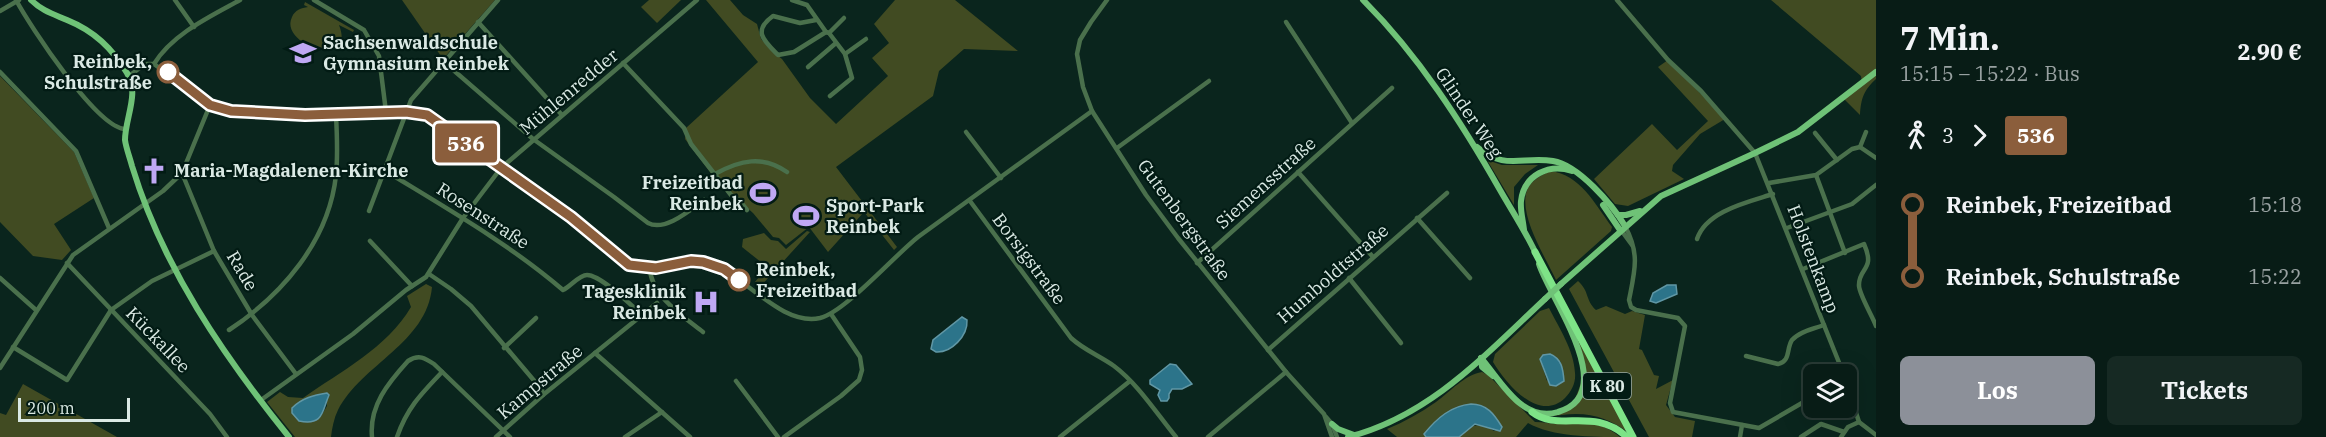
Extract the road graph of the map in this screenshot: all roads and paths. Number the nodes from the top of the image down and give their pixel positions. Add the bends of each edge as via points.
1 (31, 0) edge
2 (176, 0) edge
3 (240, 0) edge
4 (314, 0) edge
5 (498, 0) edge
6 (697, 0) edge
7 (792, 0) edge
8 (1107, 0) edge
9 (1363, 0) edge
10 (1617, 0) edge
11 (18, 1) edge
12 (37, 3) edge
13 (0, 11) edge
14 (844, 18) dead end
15 (816, 20) junction
16 (478, 22) junction
17 (1286, 22) dead end
18 (194, 27) junction
19 (827, 33) junction
20 (866, 39) dead end
21 (836, 43) junction
22 (845, 54) junction
23 (444, 62) junction
24 (623, 63) junction
25 (154, 64) junction
26 (808, 67) dead end
27 (0, 72) edge
28 (1876, 72) edge
29 (129, 76) junction
30 (1209, 81) dead end
31 (1392, 88) dead end
32 (830, 96) dead end
33 (210, 105) junction
34 (386, 111) junction
35 (1092, 111) junction
36 (406, 112) junction
37 (336, 114) junction
38 (562, 115) junction
39 (1352, 123) junction
40 (126, 129) junction
41 (966, 132) dead end
42 (1866, 132) dead end
43 (1815, 133) dead end
44 (533, 139) junction
45 (1472, 142) junction
46 (1860, 147) junction
47 (1117, 148) junction
48 (1755, 153) junction
49 (1876, 158) edge
50 (1837, 160) junction
51 (501, 168) junction
52 (384, 170) junction
53 (787, 172) dead end
54 (1298, 172) junction
55 (182, 173) junction
56 (715, 174) junction
57 (1816, 175) junction
58 (1001, 178) junction
59 (1769, 183) junction
60 (1876, 185) edge
61 (1447, 193) dead end
62 (1773, 194) junction
63 (704, 200) dead end
64 (970, 201) junction
65 (145, 202) junction
66 (747, 210) dead end
67 (1642, 210) junction
68 (369, 211) dead end
69 (1829, 213) junction
70 (1617, 215) junction
71 (463, 218) junction
72 (1417, 218) junction
73 (109, 228) junction
74 (1622, 228) junction
75 (1787, 228) junction
76 (1525, 233) junction
77 (1697, 240) dead end
78 (370, 241) dead end
79 (214, 251) junction
80 (1536, 252) junction
81 (1845, 253) junction
82 (1373, 257) junction
83 (67, 263) junction
84 (1197, 263) junction
85 (650, 268) junction
86 (1803, 269) junction
87 (174, 270) junction
88 (429, 274) junction
89 (0, 278) edge
90 (1349, 278) junction
91 (1470, 278) dead end
92 (412, 286) junction
93 (657, 303) dead end
94 (36, 310) junction
95 (111, 310) junction
96 (831, 314) junction
97 (252, 315) junction
98 (642, 315) junction
99 (536, 318) dead end
100 (1824, 326) junction
101 (1876, 326) edge
102 (229, 330) dead end
103 (703, 332) dead end
104 (1401, 343) dead end
105 (13, 347) junction
106 (504, 348) junction
107 (1268, 350) junction
108 (596, 353) junction
109 (1746, 356) dead end
110 (1481, 358) junction
111 (1840, 364) edge
112 (0, 368) edge
113 (1486, 371) junction
114 (442, 372) junction
115 (1286, 372) junction
116 (296, 374) junction
117 (1463, 374) junction
118 (736, 381) dead end
119 (1130, 381) junction
120 (1500, 382) junction
121 (543, 395) junction
122 (261, 400) junction
123 (1803, 402) edge
124 (662, 412) junction
125 (1532, 412) junction
126 (1857, 416) edge
127 (1326, 417) junction
128 (1859, 422) junction
129 (1332, 424) junction
130 (1742, 425) junction
131 (504, 430) junction
132 (1843, 435) edge
133 (1876, 435) edge
134 (1351, 436) edge
135 (227, 437) edge
136 (289, 437) edge
137 (372, 437) edge
138 (397, 437) edge
139 (496, 437) edge
140 (510, 437) edge
141 (625, 437) edge
142 (690, 437) edge
143 (778, 437) edge
144 (784, 437) edge
145 (1060, 437) edge
146 (1176, 437) edge
147 (1208, 437) edge
148 (1332, 437) edge
149 (1337, 437) edge
150 (1627, 437) edge
151 (1633, 437) edge
152 (1740, 437) edge
153 (1801, 437) edge

1 - 12 main road
2 - 18 street
3 - 18 street
4 - 34 street via 363,30 379,56
5 - 16 street
6 - 24 street, Mühlenredder
7 - 15 street via 807,5
8 - 35 street, Gutenbergstraße via 1082,36 1077,54
9 - 45 main road, Glinder Weg / K 80 via 1417,64
10 - 48 street, Holstenkamp
11 - 13 street
11 - 40 street via 56,62 84,97 113,126
12 - 29 main road via 100,38
14 - 19 street
15 - 19 street
15 - 19 street via 800,23 773,16 760,30 778,55
16 - 23 street
16 - 38 street
17 - 39 street
18 - 25 street
19 - 21 street
20 - 22 street
21 - 22 street
21 - 26 street
22 - 32 street via 852,78
23 - 36 street via 412,98
23 - 44 street
24 - 38 street, Mühlenredder
24 - 56 street via 684,128 691,144
25 - 29 street via 146,64
25 - 33 street
27 - 73 street via 76,151
28 - 48 main road via 1797,132
29 - 40 main road via 133,87
30 - 47 street
31 - 39 street, Siemensstraße
33 - 37 street via 238,112
33 - 55 street
34 - 36 street
34 - 37 street
35 - 47 street, Gutenbergstraße
35 - 58 street
36 - 51 street via 427,115
36 - 52 street
37 - 97 street via 336,176 326,214 298,266
38 - 44 street, Mühlenredder
39 - 54 street, Siemensstraße
40 - 65 main road via 126,147
41 - 58 street
42 - 46 street
43 - 50 street
44 - 51 street, Mühlenredder
44 - 63 street via 652,225 664,225
45 - 70 main road via 1497,160 1552,161 1570,167 1587,180
45 - 76 main road, Glinder Weg / K 80
46 - 49 street
46 - 50 street
47 - 84 street, Gutenbergstraße
48 - 59 street, Holstenkamp
48 - 67 main road via 1667,191
50 - 57 street
51 - 71 street, Mühlenredder
51 - 85 street via 571,217 618,258 629,265
52 - 68 street
52 - 71 street, Rosenstraße
53 - 56 street via 774,163 747,162 732,164
54 - 82 street
54 - 84 street, Siemensstraße
55 - 65 street
55 - 79 street, Rade
56 - 66 street
57 - 59 street
57 - 69 street
58 - 64 street
59 - 62 street, Holstenkamp
60 - 69 street via 1852,204
61 - 72 street, Humboldtstraße
62 - 75 street, Holstenkamp
62 - 77 street via 1724,212 1700,231
64 - 96 street via 902,250
64 - 119 street, Borsigstraße via 1071,338
65 - 73 street
65 - 87 main road
67 - 70 main road
67 - 74 main road
69 - 75 street
69 - 81 street
70 - 74 main road
71 - 88 street, Mühlenredder
71 - 98 street, Rosenstraße via 563,290 583,276 591,276
72 - 82 street, Humboldtstraße
72 - 91 street
73 - 83 street
74 - 76 main road via 1583,179 1554,168 1535,175 1524,189 1521,205
74 - 110 main road, bridge
74 - 130 street via 1635,253 1631,307 1678,318 1685,326 1671,409 1678,414
75 - 86 street, Holstenkamp
76 - 80 main road, Glinder Weg / K 80
78 - 92 street
79 - 87 street
79 - 97 street, Rade
80 - 125 main road, Glinder Weg via 1548,289 1576,342 1584,379 1578,397 1566,409 1548,414
80 - 151 highway, K 80
81 - 86 street
81 - 101 street via 1864,244 1872,255 1872,263 1859,280
82 - 90 street, Humboldtstraße
83 - 94 street
83 - 95 street, Kückallee
84 - 107 street, Gutenbergstraße
85 - 96 street via 691,261 710,264 799,317
85 - 103 street via 652,280 670,307
86 - 100 street, Holstenkamp
87 - 95 street
87 - 122 main road via 202,318
88 - 92 street
88 - 106 street via 464,300
89 - 94 street
90 - 104 street
90 - 107 street, Humboldtstraße
92 - 116 street
93 - 98 street, Kampstraße
94 - 105 street
95 - 105 street via 67,380
95 - 135 street, Kückallee
96 - 144 street via 860,357 859,380
97 - 102 street
97 - 116 street, Rade
98 - 108 street, Kampstraße
99 - 106 street
100 - 109 street via 1803,332 1791,341 1782,363
100 - 111 street, Holstenkamp
105 - 112 street
106 - 121 street
107 - 115 street, Gutenbergstraße
108 - 121 street, Kampstraße
108 - 124 street
110 - 113 main road via 1480,364
110 - 117 main road
110 - 120 main road
113 - 117 main road
113 - 120 main road
114 - 131 street
114 - 137 street via 421,356 408,361 375,407
114 - 138 street via 413,402
115 - 127 street, Gutenbergstraße
115 - 147 street
116 - 122 street
117 - 134 main road via 1415,411 1385,426
118 - 143 street
119 - 145 street
119 - 146 street, Borsigstraße
120 - 125 main road
121 - 131 street, Kampstraße
122 - 136 main road
123 - 130 street via 1759,428
124 - 141 street
124 - 142 street
125 - 150 highway via 1551,420 1599,421
126 - 128 street
127 - 129 street
127 - 148 street, Gutenbergstraße
128 - 132 street
128 - 133 street
129 - 134 main road
129 - 149 street
130 - 152 street
131 - 139 street, Kampstraße
131 - 140 street
132 - 153 street via 1821,424

